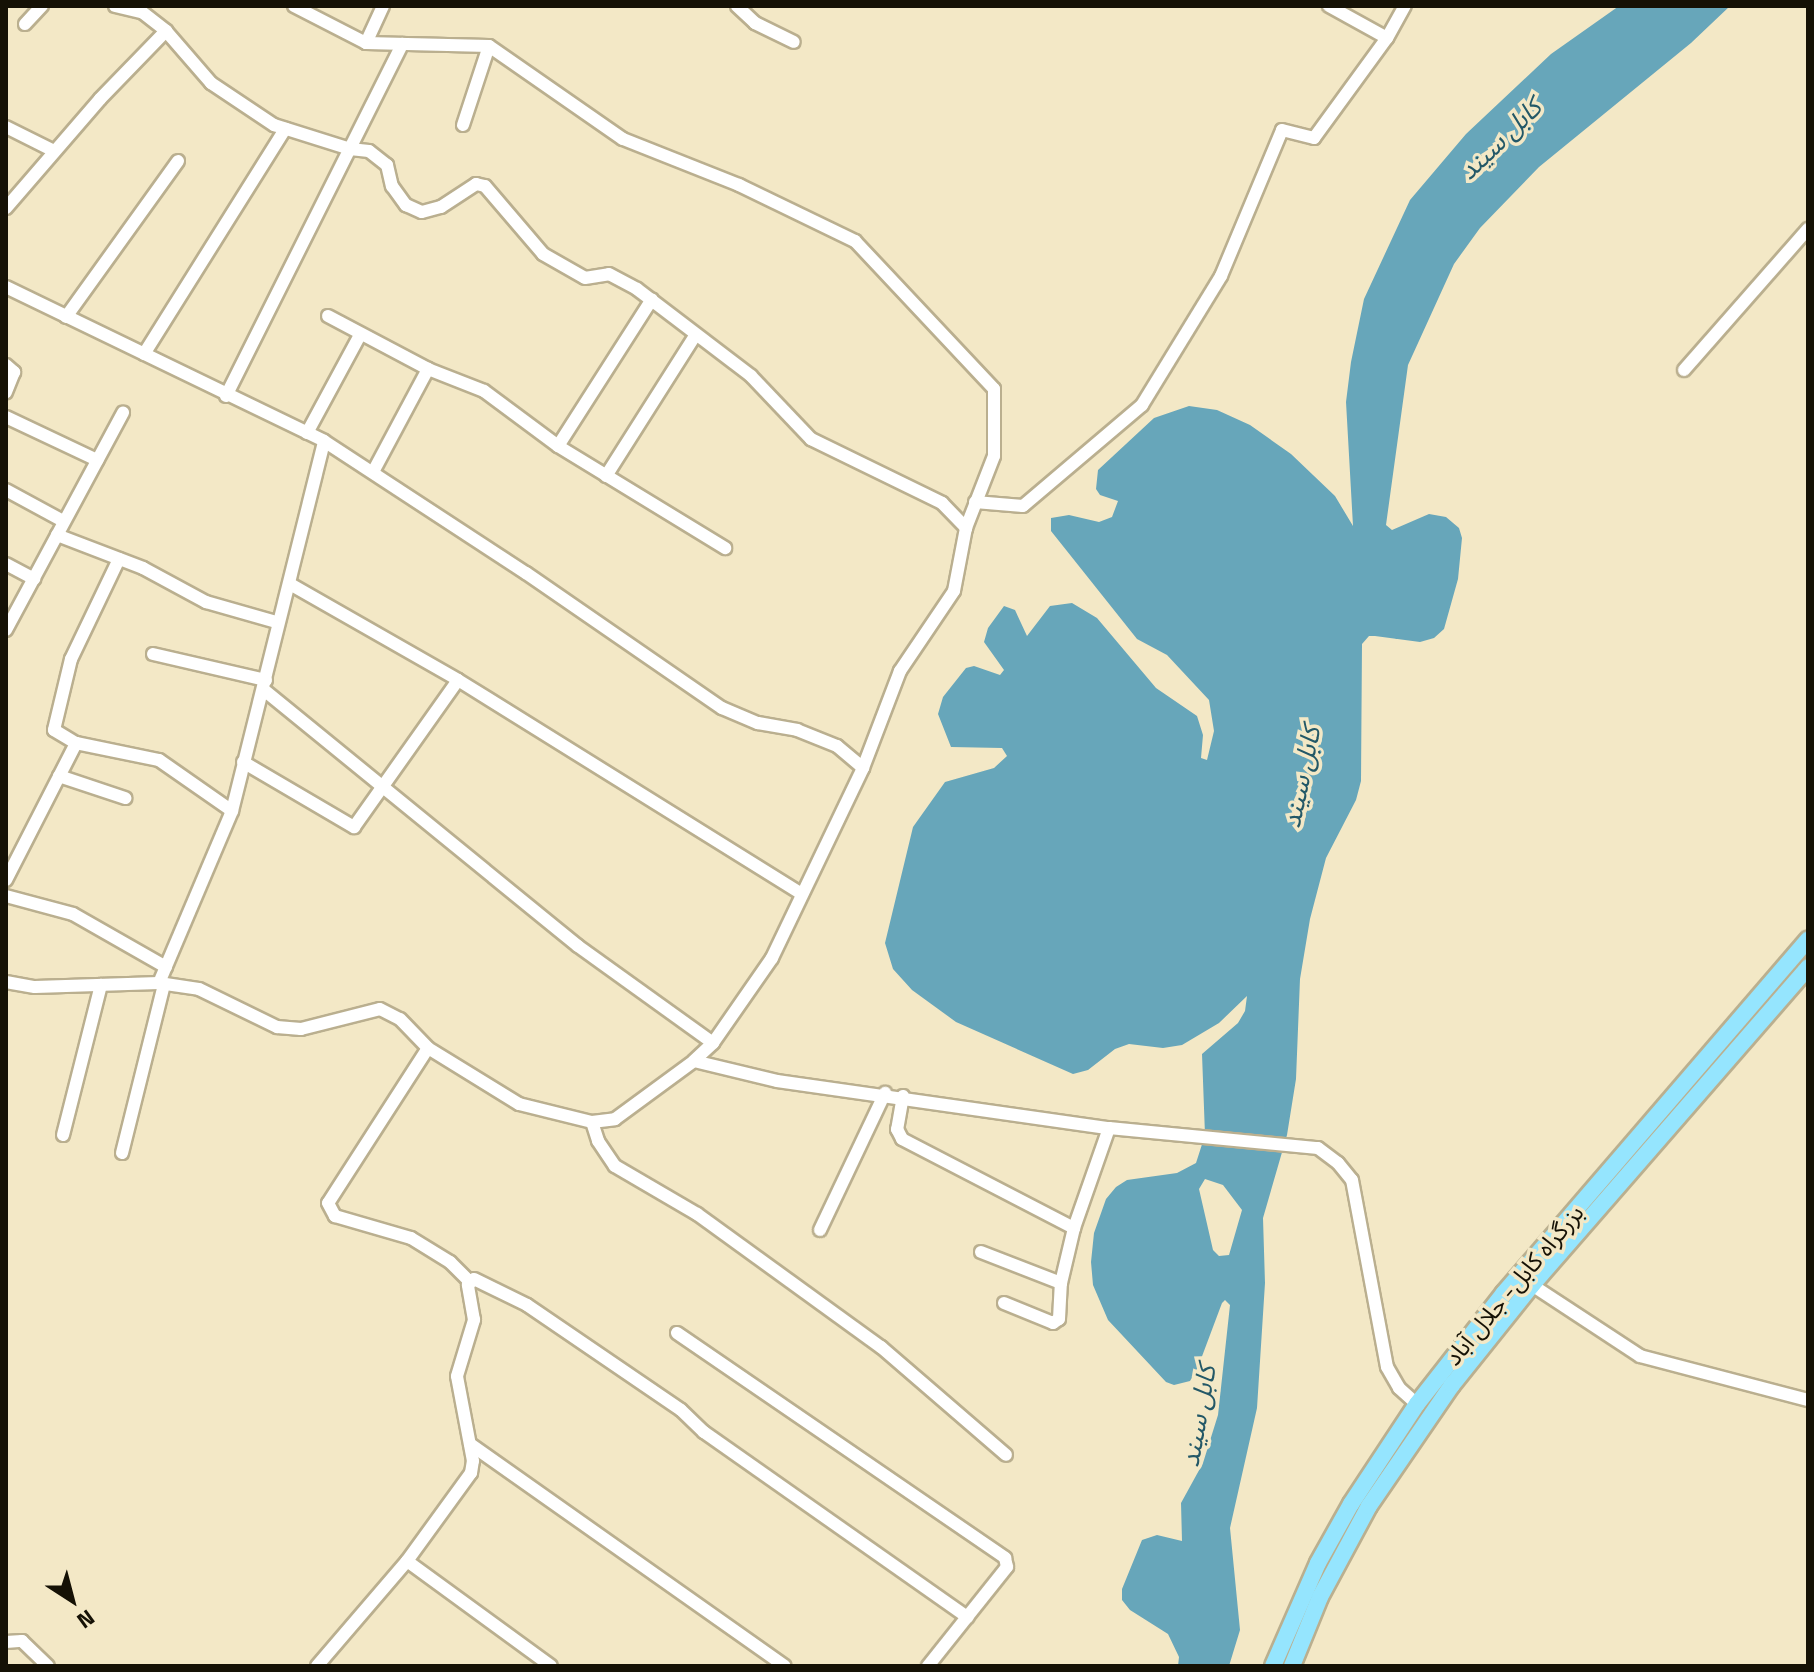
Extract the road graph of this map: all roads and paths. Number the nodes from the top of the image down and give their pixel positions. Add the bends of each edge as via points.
1 (42, 6) edge
2 (115, 6) edge
3 (294, 6) edge
4 (383, 6) edge
5 (737, 6) edge
6 (1329, 6) edge
7 (1405, 6) edge
8 (25, 24) dead end
9 (166, 31) junction
10 (1387, 38) junction
11 (794, 42) dead end
12 (366, 43) junction
13 (402, 44) junction
14 (489, 46) junction
15 (463, 125) dead end
16 (6, 127) edge
17 (285, 129) junction
18 (350, 149) junction
19 (54, 151) junction
20 (178, 161) dead end
21 (6, 208) edge
22 (1808, 229) edge
23 (6, 287) edge
24 (652, 299) junction
25 (328, 316) dead end
26 (66, 317) junction
27 (360, 335) junction
28 (695, 336) junction
29 (144, 354) junction
30 (6, 365) edge
31 (428, 369) junction
32 (1684, 370) dead end
33 (6, 392) edge
34 (226, 396) junction
35 (123, 413) dead end
36 (6, 417) edge
37 (307, 433) junction
38 (324, 441) junction
39 (558, 446) junction
40 (97, 460) junction
41 (373, 472) junction
42 (606, 476) junction
43 (6, 490) edge
44 (975, 502) junction
45 (63, 521) junction
46 (966, 528) junction
47 (57, 535) junction
48 (725, 548) dead end
49 (119, 559) junction
50 (6, 564) edge
51 (34, 579) junction
52 (290, 584) junction
53 (276, 622) junction
54 (6, 630) edge
55 (153, 654) dead end
56 (458, 680) junction
57 (265, 685) junction
58 (76, 743) junction
59 (243, 762) junction
60 (863, 768) junction
61 (59, 776) junction
62 (385, 787) junction
63 (125, 798) dead end
64 (232, 811) junction
65 (6, 880) edge
66 (802, 894) junction
67 (6, 896) edge
68 (1808, 940) edge
69 (166, 967) junction
70 (1808, 967) edge
71 (6, 982) edge
72 (162, 984) junction
73 (101, 985) junction
74 (713, 1043) junction
75 (428, 1048) junction
76 (694, 1061) junction
77 (885, 1093) junction
78 (903, 1096) junction
79 (592, 1122) junction
80 (1109, 1128) junction
81 (63, 1135) dead end
82 (122, 1153) dead end
83 (1074, 1228) junction
84 (820, 1230) dead end
85 (1556, 1246) junction
86 (981, 1252) dead end
87 (469, 1281) junction
88 (1061, 1283) junction
89 (1532, 1285) junction
90 (1511, 1298) junction
91 (1004, 1303) dead end
92 (677, 1333) dead end
93 (1446, 1380) junction
94 (1808, 1400) edge
95 (1417, 1404) junction
96 (470, 1444) junction
97 (1006, 1455) dead end
98 (407, 1561) junction
99 (967, 1617) junction
100 (6, 1642) edge
101 (319, 1665) edge
102 (48, 1666) edge
103 (551, 1666) edge
104 (785, 1666) edge
105 (928, 1666) edge
106 (1273, 1666) edge
107 (1292, 1666) edge

1 - 8 street
2 - 9 street via 142,12
3 - 12 street
4 - 12 street
5 - 11 street via 755,23
6 - 10 street
7 - 10 street
9 - 17 street via 211,83
9 - 19 street
10 - 44 street via 1314,138 1282,130 1221,276 1142,405 1023,506
12 - 13 street
13 - 14 street
13 - 18 street
14 - 15 street
14 - 44 street via 623,139 739,185 855,241 994,389 994,456
16 - 19 street
17 - 18 street
17 - 29 street
18 - 24 street via 369,151 387,165 392,186 406,205 422,212 441,207 476,184 485,186 543,254 567,271 585,278 609,274
18 - 34 street
19 - 21 street
20 - 26 street
22 - 32 street
23 - 26 street
24 - 28 street
24 - 39 street
25 - 27 street
26 - 29 street
27 - 31 street
27 - 37 street
28 - 42 street
28 - 46 street via 751,376 811,439 942,503
29 - 34 street
30 - 33 street via 14,372
31 - 39 street via 484,391
31 - 41 street
34 - 37 street
35 - 40 street
36 - 40 street
37 - 38 street
38 - 41 street
38 - 52 street
39 - 42 street
40 - 45 street
41 - 60 street via 722,708 837,746
42 - 48 street
43 - 45 street
44 - 46 street
45 - 47 street
46 - 60 street via 954,591 900,671
47 - 49 street
47 - 51 street
49 - 53 street via 206,602
49 - 58 street via 71,659 53,724 57,733
50 - 51 street
51 - 54 street
52 - 53 street
52 - 56 street
53 - 57 street
55 - 57 street
56 - 62 street
56 - 66 street
57 - 59 street
57 - 62 street
58 - 61 street
58 - 64 street via 159,760
59 - 62 street via 351,828
59 - 64 street
60 - 66 street
61 - 63 street
61 - 65 street
62 - 74 street via 578,946
64 - 69 street
66 - 74 street via 772,958
67 - 69 street via 73,914
68 - 85 highway, بزرگراه کابل- جلال آباد
69 - 72 street
70 - 85 highway, بزرگراه کابل- جلال آباد
71 - 73 street via 35,987
72 - 73 street
72 - 75 street via 199,989 277,1027 301,1029 380,1009 400,1019
72 - 82 street
73 - 81 street
74 - 76 street
75 - 79 street via 519,1104
75 - 87 street via 328,1203 335,1216 411,1238
76 - 77 street via 777,1081
76 - 79 street via 615,1119
77 - 78 street
77 - 84 street
78 - 80 street
78 - 83 street via 897,1129 902,1139
79 - 97 street via 615,1166 697,1214 881,1347
80 - 83 street
80 - 95 street via 1294,1144 1318,1148 1338,1163 1352,1180 1387,1367
83 - 88 street
85 - 89 highway, بزرگراه کابل- جلال آباد
85 - 90 highway, بزرگراه کابل- جلال آباد
86 - 88 street
87 - 96 street via 474,1320 457,1376
87 - 99 street via 527,1305
88 - 91 street via 1057,1323
89 - 90 highway, بزرگراه کابل- جلال آباد
89 - 94 street via 1640,1356
90 - 93 highway, بزرگراه کابل- جلال آباد
92 - 99 street via 1005,1558 1007,1567
93 - 95 highway, بزرگراه کابل- جلال آباد
93 - 107 highway, بزرگراه کابل- جلال آباد via 1320,1597
95 - 106 highway, بزرگراه کابل- جلال آباد via 1318,1563
96 - 98 street via 471,1473
96 - 104 street
98 - 101 street
98 - 103 street
99 - 105 street
100 - 102 street via 22,1641

